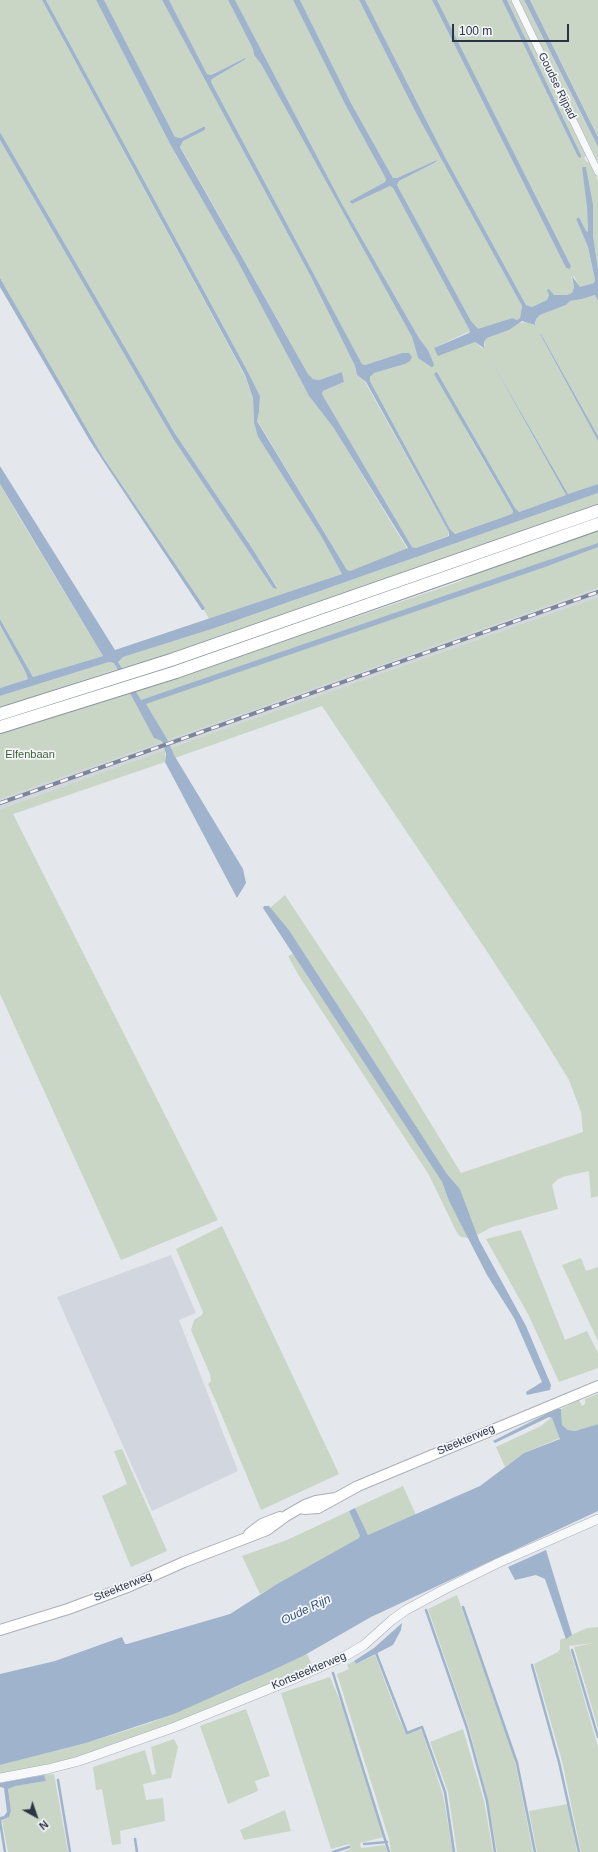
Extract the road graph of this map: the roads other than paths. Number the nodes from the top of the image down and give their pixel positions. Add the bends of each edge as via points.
1 (515, 0) edge
2 (598, 172) edge
3 (598, 511) edge
4 (598, 524) edge
5 (136, 678) junction
6 (116, 684) junction
7 (0, 714) edge
8 (0, 727) edge
9 (598, 1386) edge
10 (598, 1519) edge
11 (0, 1630) edge
12 (0, 1778) edge

1 - 2 street, Goudse Rijpad
3 - 5 highway
4 - 5 highway
5 - 6 highway
6 - 7 highway
6 - 8 highway
9 - 11 main road, Steekterweg via 358,1486 318,1508 298,1510 267,1530 130,1586
10 - 12 street, Kortsteekterweg via 445,1589 406,1610 364,1645 315,1669 175,1727 79,1761 48,1770

